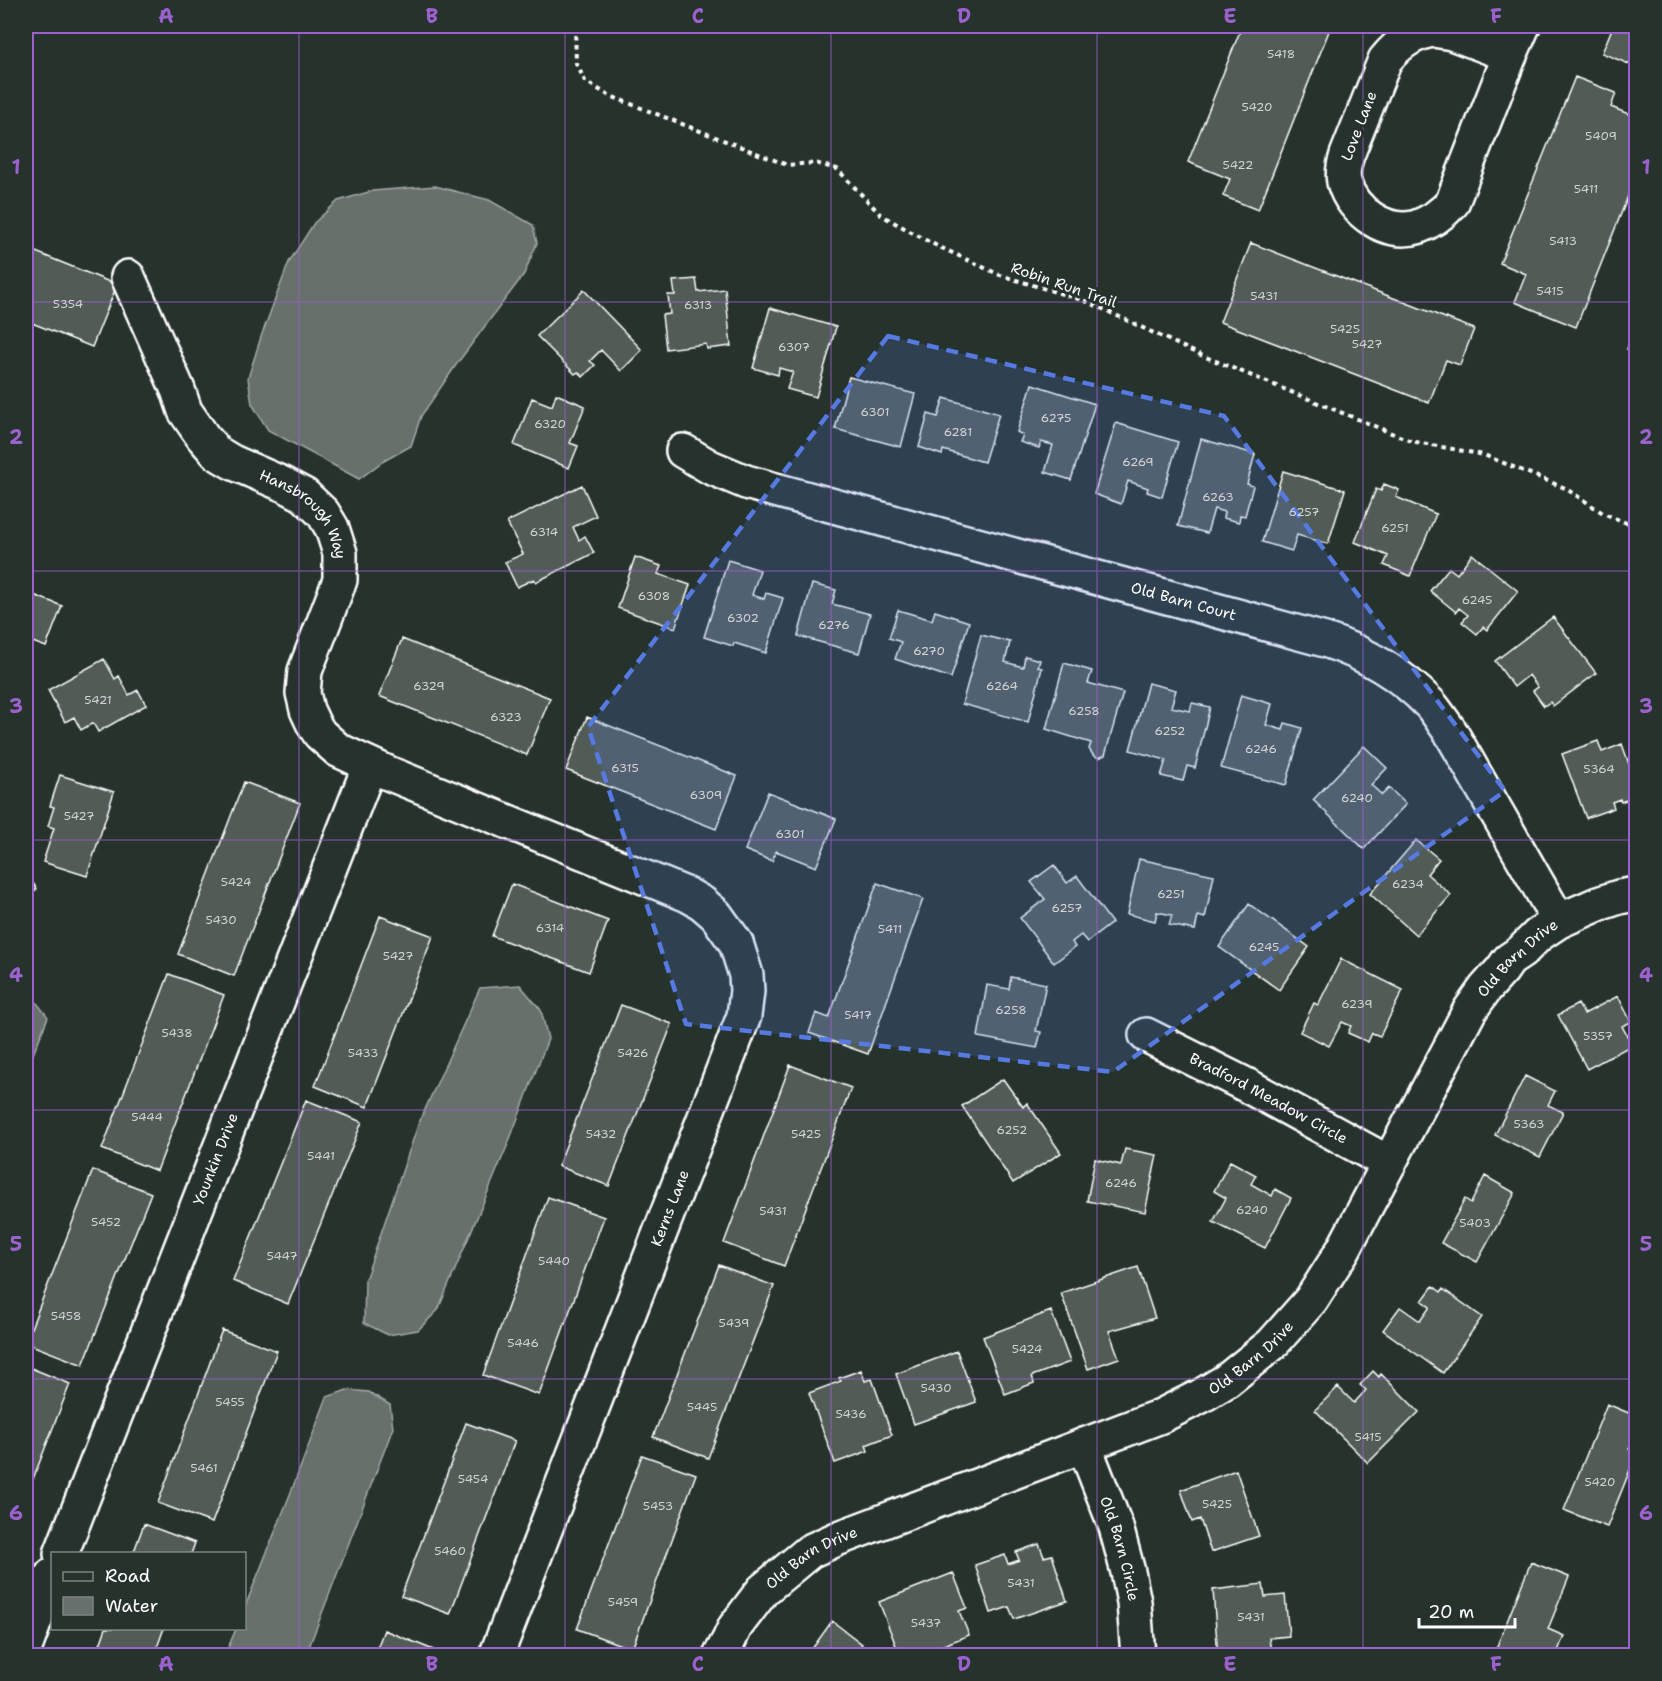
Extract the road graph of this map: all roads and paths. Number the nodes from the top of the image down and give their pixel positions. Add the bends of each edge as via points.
1 (34, 26) edge
2 (575, 26) edge
3 (1523, 26) edge
4 (26, 41) edge
5 (1510, 55) junction
6 (128, 277) dead end
7 (683, 452) dead end
8 (1636, 526) edge
9 (370, 765) junction
10 (567, 845) joint
11 (1636, 894) edge
12 (1559, 921) junction
13 (1146, 1035) dead end
14 (1389, 1163) junction
15 (1084, 1445) junction
16 (62, 1552) edge
17 (51, 1578) edge
18 (26, 1645) edge
19 (496, 1656) edge
20 (720, 1656) edge
21 (1138, 1656) edge

1 - 4 path
2 - 8 path, Robin Run Trail via 576,63 585,81 608,95 787,165 815,163 837,168 881,215 1000,275 1088,302 1196,352 1411,441 1484,455 1565,489 1603,513
3 - 5 street, Love Lane
5 - 5 street, Love Lane via 1442,30 1418,33 1396,47 1385,60 1343,169 1345,184 1360,210 1385,226 1400,228 1415,227 1442,214 1452,203
6 - 9 street, Hansbrough Way via 185,411 203,437 240,467 304,495 332,528 340,553 340,580 305,671 304,704 324,738 338,750
7 - 12 street, Old Barn Court via 746,482 1325,640 1368,657 1432,706
9 - 10 street, Hansbrough Way
9 - 16 street, Younkin Drive
10 - 19 street, Kerns Lane via 702,903 736,943 747,991 744,1016
11 - 12 street, Old Barn Drive via 1598,903
12 - 14 street, Old Barn Drive via 1509,960 1485,988
13 - 14 street, Bradford Meadow Circle
14 - 15 street, Old Barn Drive via 1311,1300 1272,1344 1201,1396
15 - 20 street, Old Barn Drive via 810,1551 763,1590 735,1627
15 - 21 street, Old Barn Circle via 1116,1527 1128,1572
17 - 18 street

